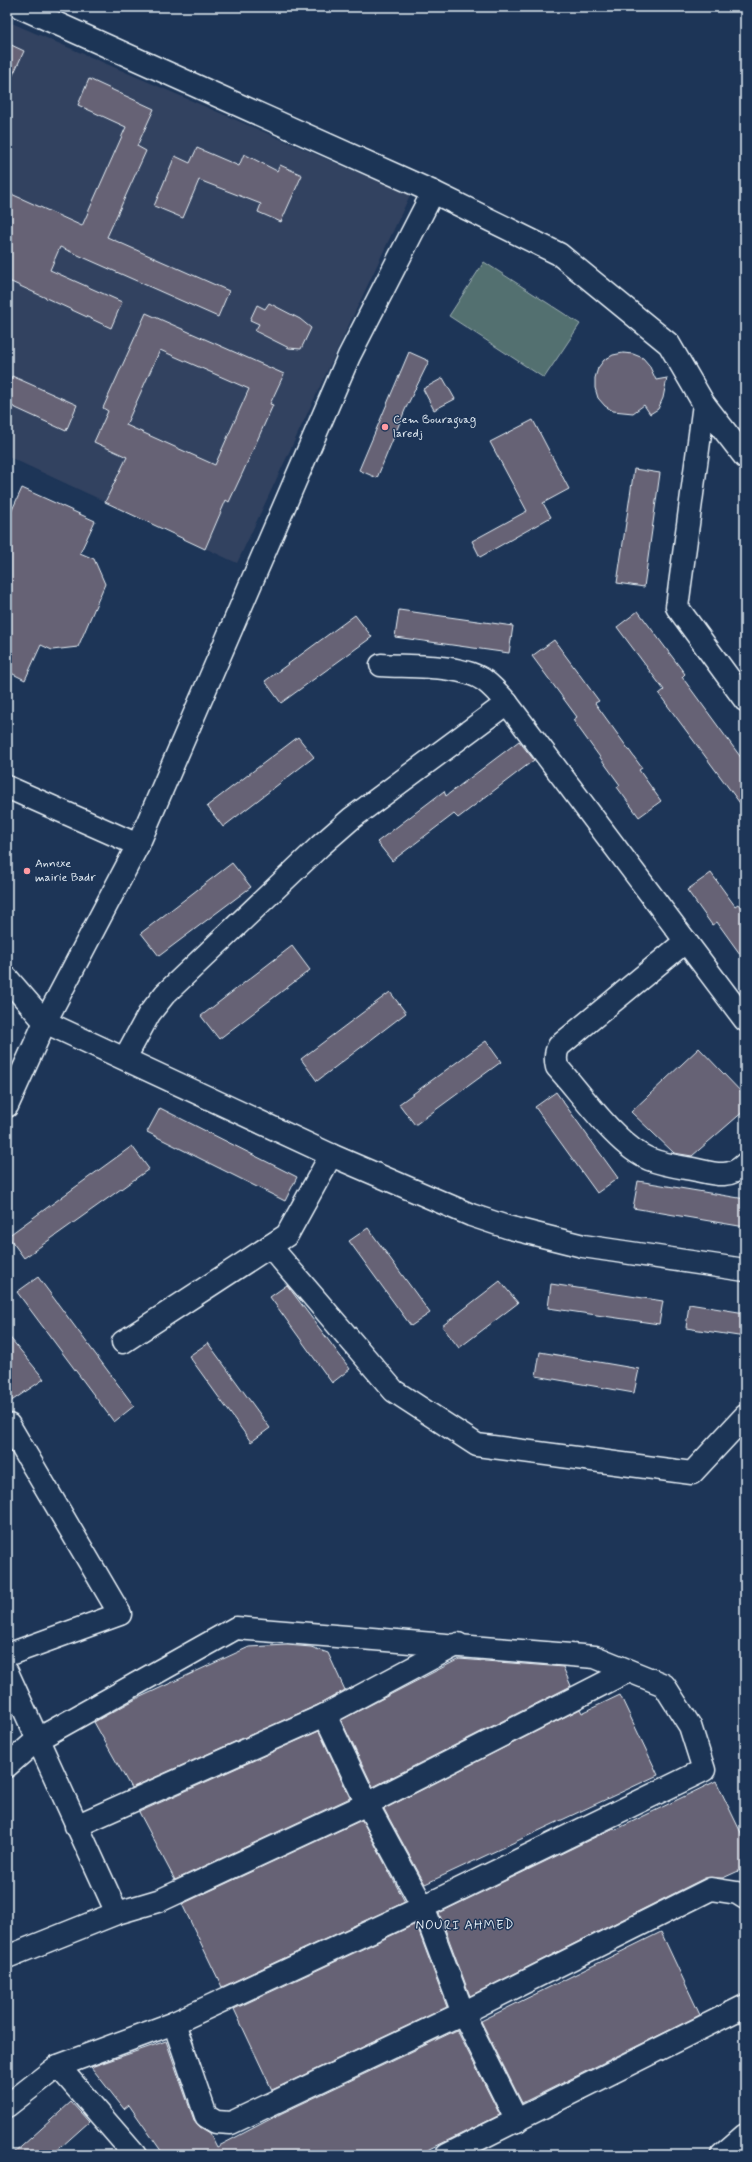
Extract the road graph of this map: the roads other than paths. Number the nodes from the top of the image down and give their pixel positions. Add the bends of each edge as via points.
1 (20, 7) edge
2 (433, 192) junction
3 (704, 404) junction
4 (745, 457) edge
5 (381, 665) dead end
6 (745, 700) edge
7 (507, 703) junction
8 (7, 787) edge
9 (138, 845) junction
10 (686, 941) junction
11 (7, 978) edge
12 (745, 1020) edge
13 (45, 1022) junction
14 (125, 1058) junction
15 (7, 1106) edge
16 (331, 1155) junction
17 (745, 1164) edge
18 (270, 1246) junction
19 (745, 1270) edge
20 (123, 1342) dead end
21 (745, 1416) edge
22 (7, 1426) edge
23 (458, 1644) junction
24 (7, 1655) edge
25 (628, 1671) junction
26 (7, 1672) edge
27 (325, 1715) junction
28 (38, 1739) junction
29 (7, 1766) edge
30 (367, 1804) junction
31 (76, 1826) junction
32 (745, 1898) edge
33 (423, 1907) junction
34 (117, 1913) junction
35 (7, 1957) edge
36 (745, 2006) edge
37 (463, 2013) junction
38 (174, 2023) junction
39 (58, 2066) junction
40 (7, 2106) edge
41 (516, 2121) junction
42 (745, 2135) edge
43 (135, 2155) edge
44 (446, 2155) edge
45 (722, 2155) edge

1 - 2 street
2 - 3 street via 559,254 669,344
2 - 9 street via 350,356
3 - 4 street
3 - 6 street via 677,607
5 - 7 street via 466,672 484,680
7 - 10 street
7 - 14 street via 369,804 320,846 165,994 149,1014
8 - 9 street
9 - 13 street
10 - 12 street
10 - 17 street via 559,1046 556,1061 623,1143 641,1155 660,1162 720,1175 733,1173
11 - 13 street
13 - 14 street
13 - 15 street
14 - 16 street
16 - 18 street via 287,1235
16 - 19 street via 471,1215 515,1229 583,1246
18 - 20 street
18 - 21 street via 394,1391 477,1445 692,1472
22 - 24 street via 9,1425 120,1614
23 - 25 street via 595,1657
23 - 27 street
23 - 28 street via 236,1628
25 - 30 street
25 - 33 street via 664,1685 690,1726 704,1770
26 - 28 street
27 - 30 street
27 - 31 street
28 - 29 street
28 - 31 street
30 - 33 street
30 - 34 street via 161,1900
31 - 34 street
32 - 37 street via 737,1893 711,1889
33 - 37 street
33 - 38 street
34 - 35 street
36 - 41 street
37 - 38 street via 230,2123 216,2122 206,2116
37 - 41 street
38 - 39 street
39 - 40 street
39 - 43 street
41 - 44 street
42 - 45 street

